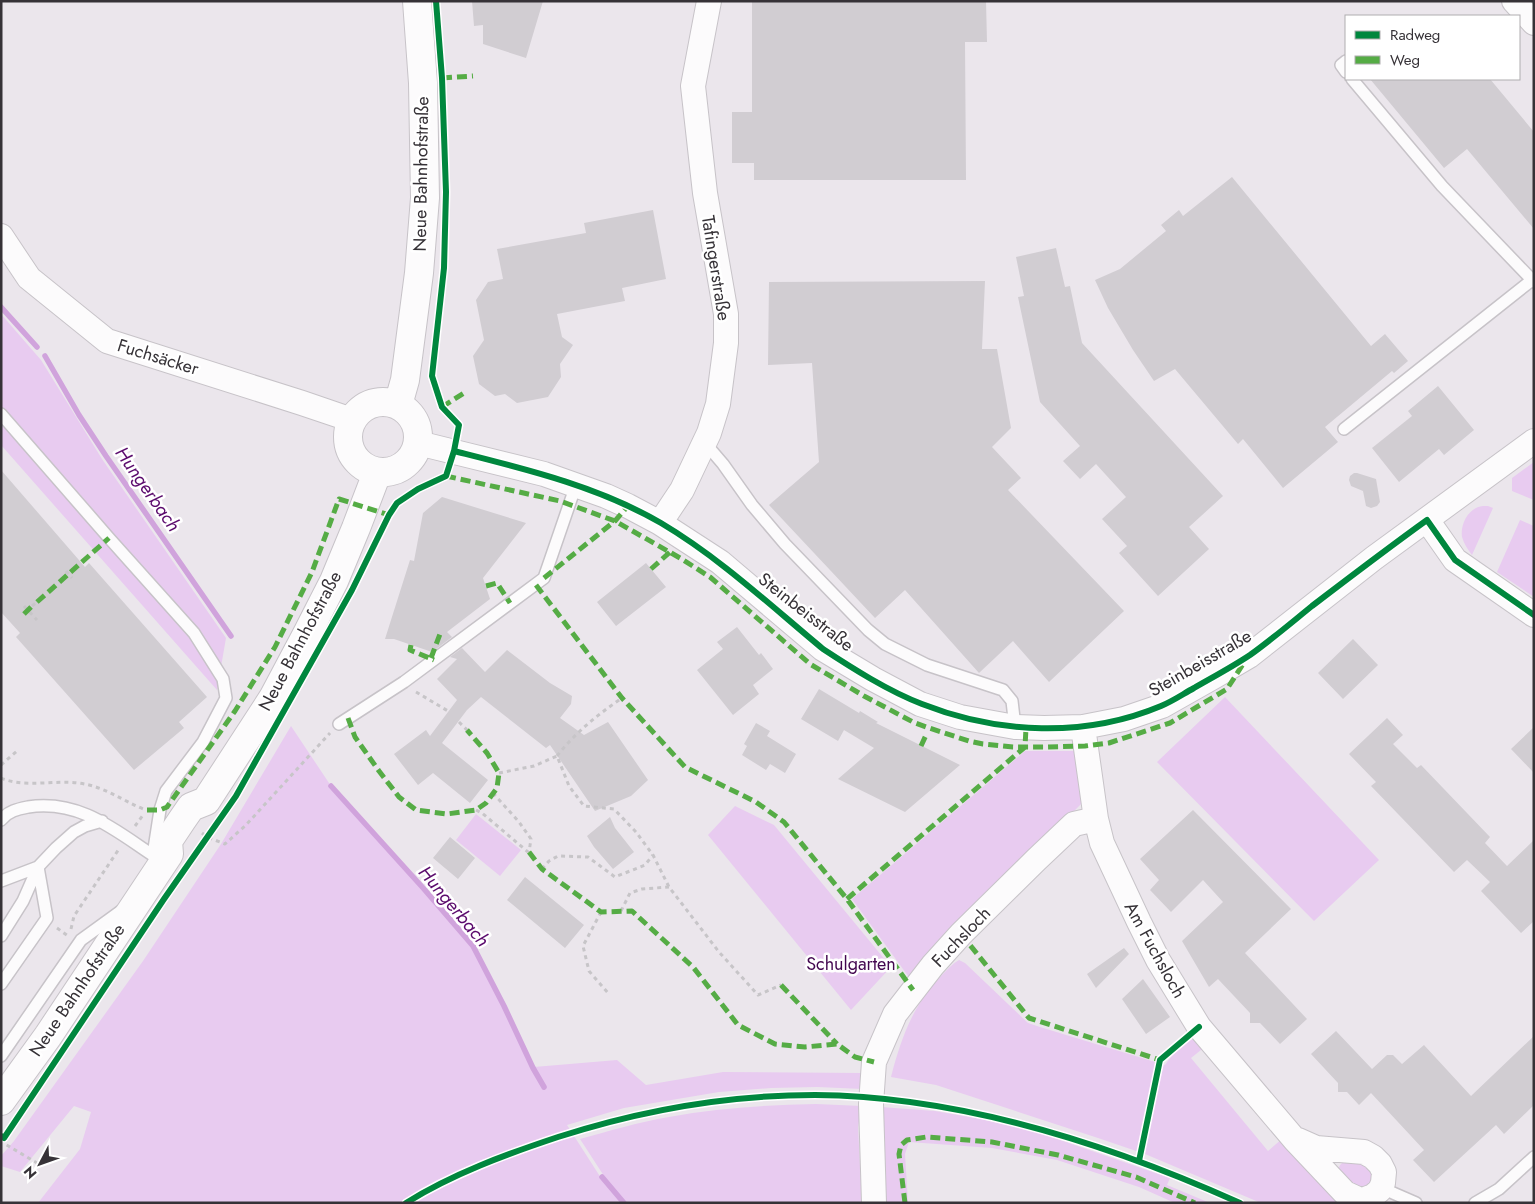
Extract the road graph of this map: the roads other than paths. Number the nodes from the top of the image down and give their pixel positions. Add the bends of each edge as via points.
1 (417, 1) edge
2 (709, 1) edge
3 (1514, 1) edge
4 (1534, 23) edge
5 (1353, 80) edge
6 (1, 236) edge
7 (1533, 281) edge
8 (398, 405) junction
9 (1, 414) edge
10 (352, 420) junction
11 (1344, 429) dead end
12 (1534, 441) edge
13 (705, 442) junction
14 (418, 443) junction
15 (377, 472) junction
16 (576, 485) junction
17 (1427, 520) junction
18 (660, 523) junction
19 (1534, 614) edge
20 (339, 724) road end
21 (1015, 727) junction
22 (1083, 727) junction
23 (1096, 819) junction
24 (1, 820) edge
25 (102, 821) junction
26 (162, 857) junction
27 (38, 867) junction
28 (1, 882) edge
29 (140, 897) junction
30 (1, 936) edge
31 (1, 984) edge
32 (1, 1056) edge
33 (1, 1101) edge
34 (1295, 1140) junction
35 (1534, 1157) edge
36 (1382, 1187) junction
37 (874, 1203) edge
38 (1416, 1203) edge
39 (1475, 1203) edge

1 - 8 main road, Neue Bahnhofstraße via 423,83 425,198 419,273 405,380
2 - 13 street, Tafingerstraße via 693,86 705,194 726,314 726,343 718,404
3 - 4 street
5 - 7 lane via 1442,186
6 - 10 street, Fuchsäcker via 29,278 107,342
7 - 11 lane
8 - 10 main road via 372,403
8 - 14 main road via 415,421
9 - 26 lane via 194,633 223,679 226,698 202,742 166,791 160,810
10 - 15 main road via 348,446 364,468
12 - 17 street, Steinbeisstraße
13 - 18 street, Tafingerstraße via 682,490
13 - 21 lane via 785,544 868,630 885,644 926,665 1003,690 1012,701
14 - 15 main road via 404,467 391,472
14 - 16 street, Steinbeisstraße
15 - 26 main road, Neue Bahnhofstraße via 334,581 273,698 206,801 207,814 180,852
16 - 18 street, Steinbeisstraße
16 - 20 lane via 544,578 404,682
17 - 19 street via 1456,560
17 - 22 street, Steinbeisstraße via 1248,656 1162,706 1124,719
18 - 21 street, Steinbeisstraße via 720,562 823,648 873,679 938,710
21 - 22 street, Steinbeisstraße
22 - 23 street, Am Fuchsloch
23 - 34 street, Am Fuchsloch via 1102,843 1139,922 1199,1027
23 - 37 street, Fuchsloch via 1074,824 967,928 895,1014 874,1062 871,1097
24 - 25 lane via 6,814 19,809 44,806 79,812
25 - 26 lane
25 - 27 lane via 74,832
26 - 29 main road, Neue Bahnhofstraße
27 - 28 lane
27 - 30 lane via 23,901
27 - 31 lane via 47,918
29 - 32 lane via 81,940
29 - 33 main road, Neue Bahnhofstraße
34 - 36 street via 1316,1148 1369,1154 1384,1172
34 - 36 street, Am Fuchsloch via 1345,1194 1363,1200
35 - 39 lane via 1499,1189
36 - 38 lane

